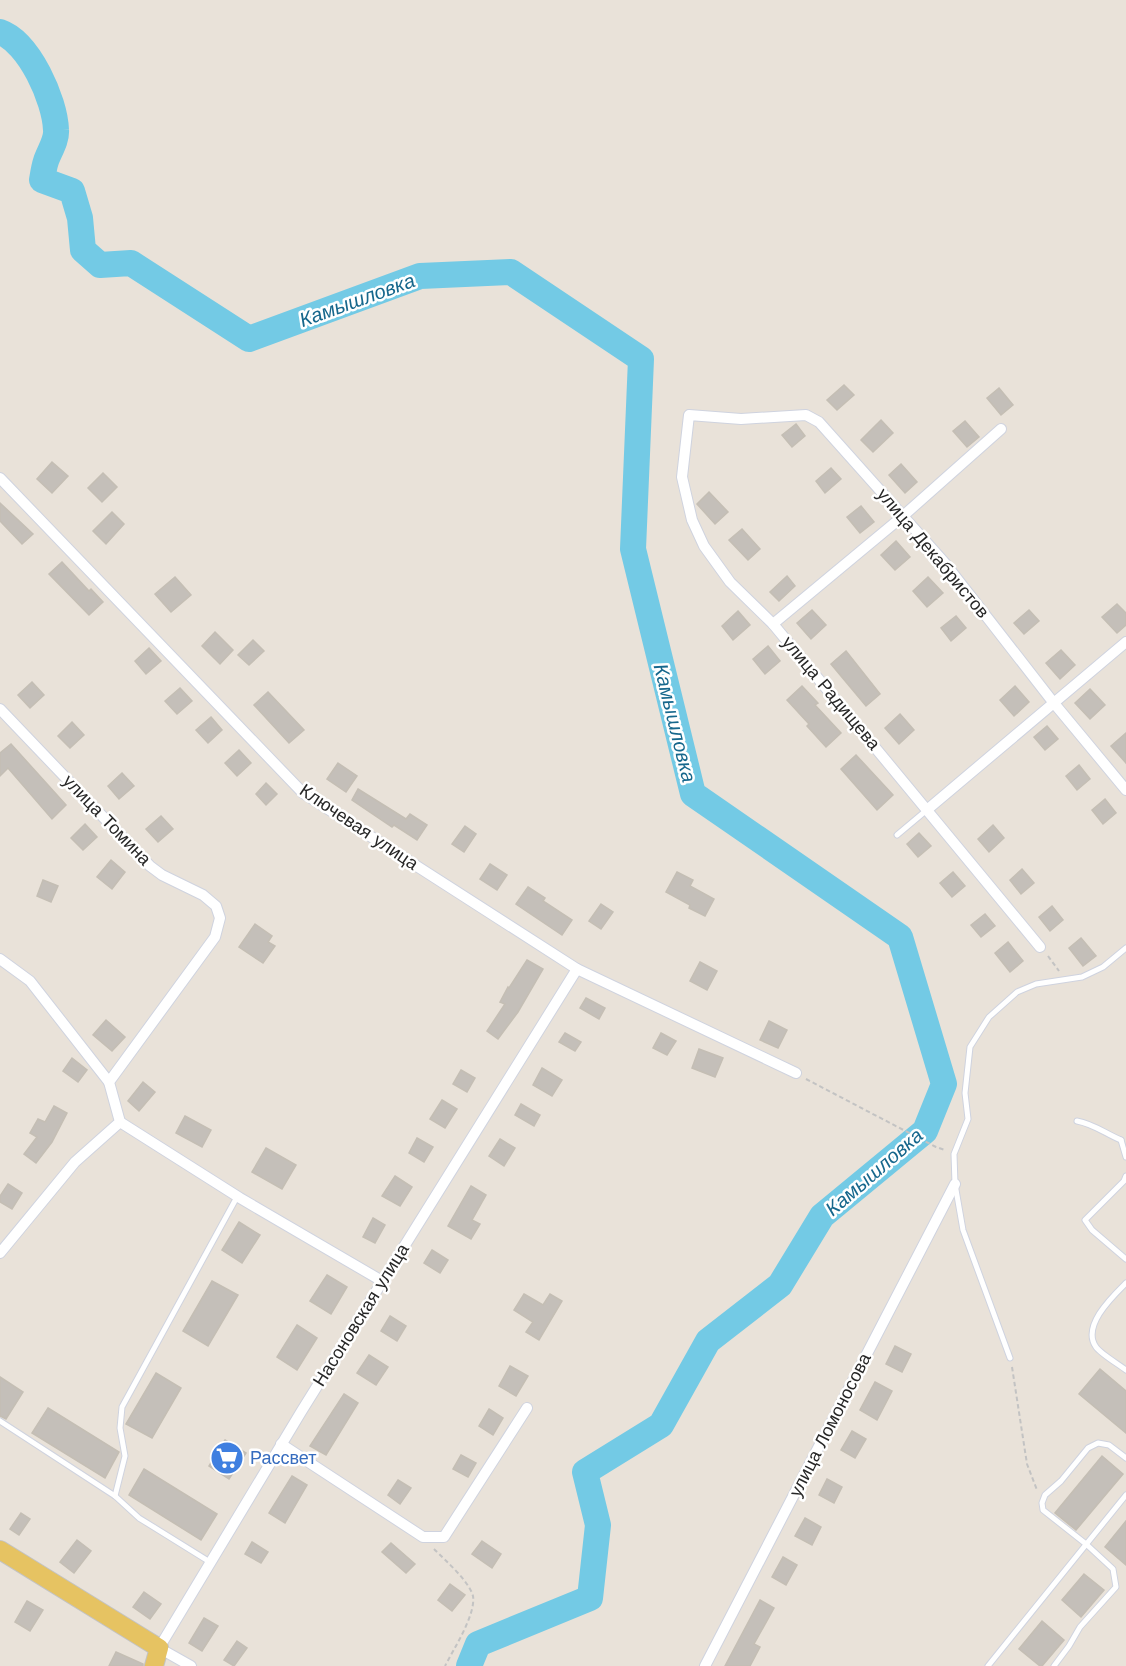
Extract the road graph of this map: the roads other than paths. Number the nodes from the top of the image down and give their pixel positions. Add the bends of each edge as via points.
1 (688, 415) joint
2 (1001, 429) dead end
3 (0, 478) edge
4 (903, 516) junction
5 (773, 624) junction
6 (1126, 642) edge
7 (1053, 702) junction
8 (0, 709) edge
9 (1126, 790) edge
10 (928, 809) junction
11 (897, 835) dead end
12 (1040, 947) road end
13 (1126, 948) edge
14 (0, 959) edge
15 (577, 969) junction
16 (796, 1073) road end
17 (109, 1082) junction
18 (1077, 1121) dead end
19 (120, 1122) junction
20 (1124, 1137) edge
21 (1126, 1156) edge
22 (1125, 1180) edge
23 (955, 1184) junction
24 (237, 1197) junction
25 (0, 1253) edge
26 (1126, 1259) edge
27 (382, 1281) junction
28 (1126, 1283) edge
29 (1010, 1358) road end
30 (1126, 1370) edge
31 (527, 1408) dead end
32 (0, 1421) edge
33 (281, 1444) junction
34 (1126, 1458) edge
35 (1126, 1495) edge
36 (115, 1496) junction
37 (1086, 1544) junction
38 (0, 1550) edge
39 (210, 1562) junction
40 (159, 1648) junction
41 (154, 1666) edge
42 (191, 1666) edge
43 (705, 1666) edge
44 (988, 1666) edge
45 (1054, 1666) edge

1 - 4 street, улица Декабристов via 741,419 806,416 819,422
1 - 5 street, улица Радищева via 682,477 692,520 704,546 730,582
2 - 4 street
3 - 15 street, Ключевая улица via 303,793
4 - 5 street
4 - 7 street, улица Декабристов via 944,562
5 - 10 street, улица Радищева
6 - 7 street
7 - 9 street, улица Декабристов
7 - 10 street
8 - 17 street, улица Томина via 150,866 162,876 203,895 216,906 220,918 214,937
10 - 11 lane
10 - 12 street, улица Радищева
13 - 23 lane via 1104,967 1082,976 1036,984 1017,992 989,1017 970,1047 965,1093 968,1119 954,1154
14 - 17 street via 30,981
15 - 16 street, Ключевая улица
15 - 27 street, Насоновская улица
17 - 19 street
18 - 20 lane
19 - 24 street
19 - 25 street via 75,1162
20 - 21 lane
22 - 26 lane via 1085,1220
23 - 29 lane via 963,1230
23 - 43 street, улица Ломоносова
24 - 27 street
24 - 36 lane via 123,1407 123,1468
27 - 33 street, Насоновская улица
28 - 30 lane via 1109,1299 1092,1333 1095,1347
31 - 33 street via 444,1537 423,1537
32 - 36 lane
33 - 39 street, Насоновская улица
34 - 37 lane via 1109,1445 1098,1443 1088,1448 1045,1495 1043,1510
35 - 37 lane
36 - 39 lane via 139,1518
37 - 44 lane
37 - 45 lane via 1113,1569 1116,1587 1080,1628
38 - 40 main road
39 - 40 street, Насоновская улица
40 - 41 main road, Насоновская улица
40 - 42 street

